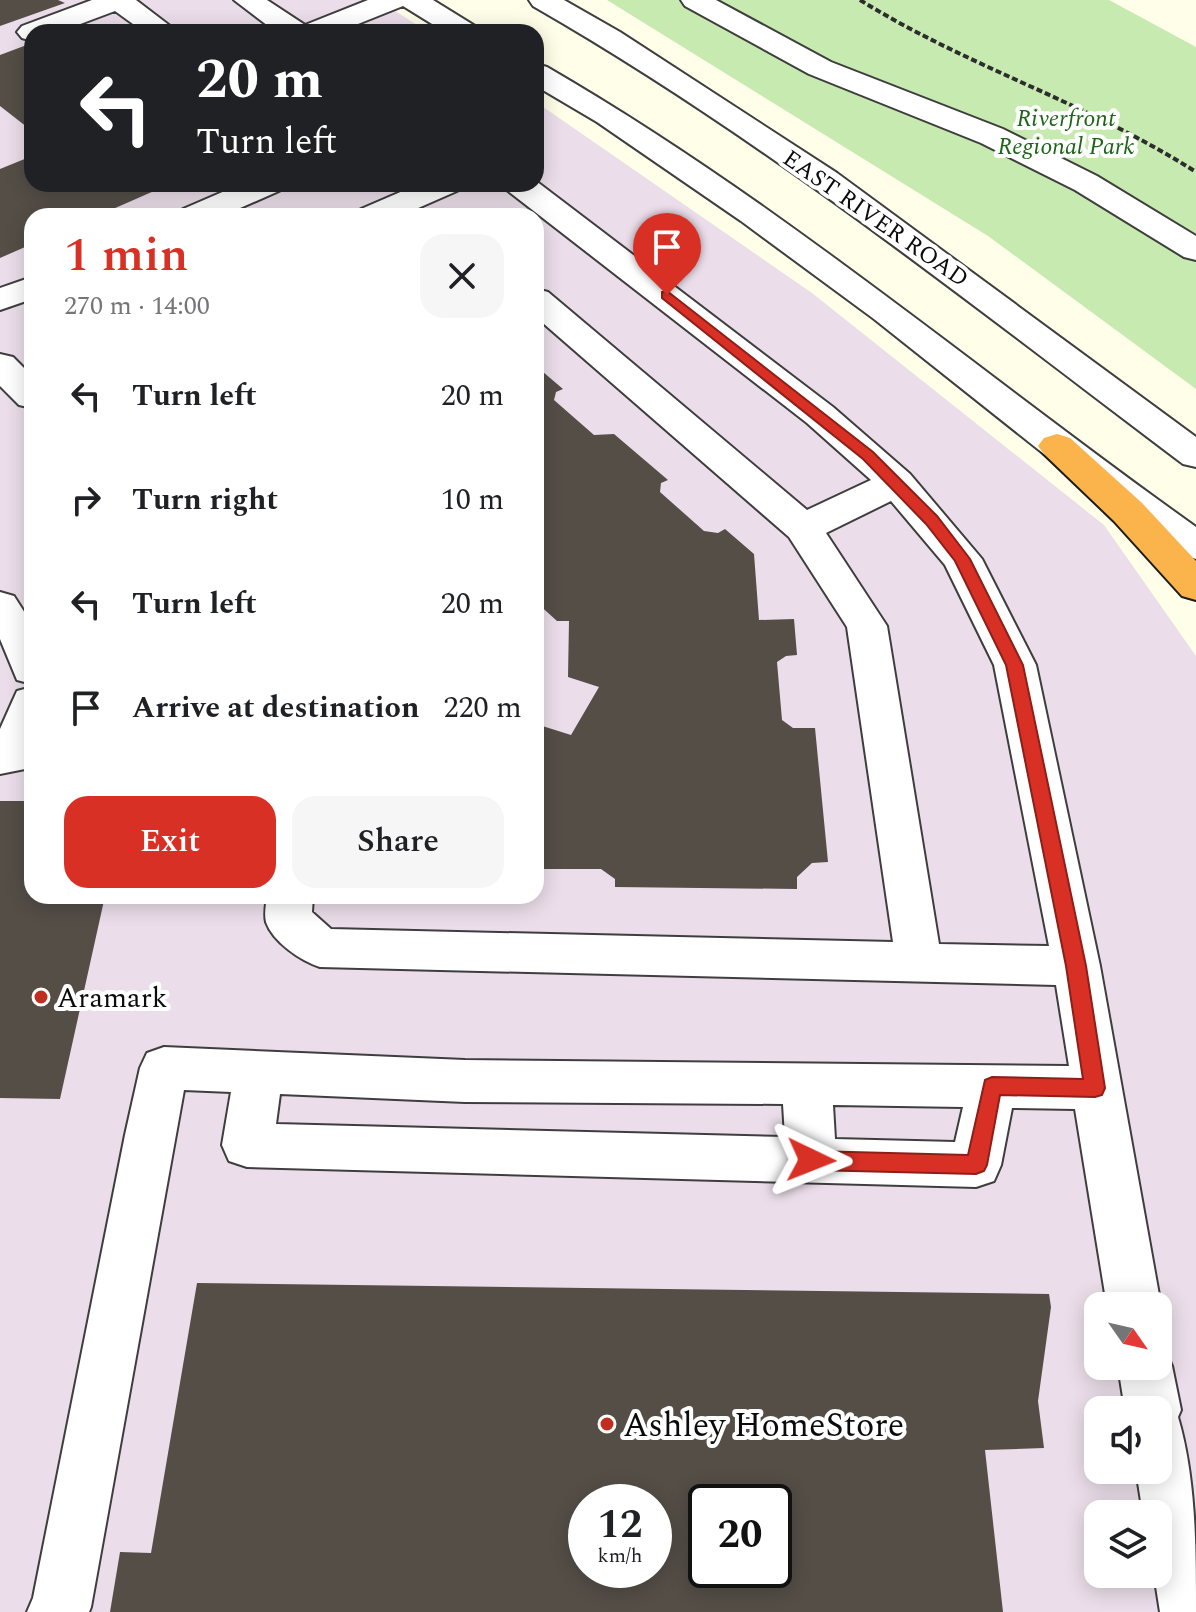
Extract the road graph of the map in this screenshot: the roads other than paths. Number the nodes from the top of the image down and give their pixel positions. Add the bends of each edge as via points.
1 (118, 0) edge
2 (248, 0) edge
3 (394, 0) edge
4 (413, 0) edge
5 (543, 0) edge
6 (695, 0) edge
7 (54, 24) edge
8 (152, 24) edge
9 (284, 24) edge
10 (332, 24) edge
11 (440, 24) edge
12 (544, 78) edge
13 (250, 192) edge
14 (428, 192) edge
15 (530, 192) edge
16 (213, 208) edge
17 (391, 208) edge
18 (1196, 250) edge
19 (24, 290) edge
20 (0, 300) edge
21 (544, 306) edge
22 (1057, 446) junction
23 (1196, 455) edge
24 (897, 483) junction
25 (803, 528) junction
26 (1196, 546) edge
27 (1196, 586) edge
28 (0, 606) edge
29 (24, 648) edge
30 (0, 684) edge
31 (24, 685) edge
32 (24, 722) edge
33 (0, 758) edge
34 (289, 904) edge
35 (919, 963) junction
36 (1076, 966) junction
37 (259, 1072) junction
38 (807, 1083) junction
39 (992, 1086) junction
40 (1095, 1088) junction
41 (811, 1160) junction
42 (1131, 1292) edge
43 (1167, 1484) edge
44 (57, 1612) edge
45 (1190, 1612) edge

1 - 7 street
1 - 8 street
2 - 9 street
3 - 10 street
4 - 11 street
5 - 23 street, EAST RIVER ROAD via 826,180
6 - 18 street via 820,68 992,136 1086,183
12 - 22 street via 647,140 753,214
13 - 16 street
14 - 17 street
15 - 24 street via 740,352
19 - 20 street
21 - 25 street
22 - 26 street
22 - 27 highway
24 - 25 street
24 - 36 street via 962,559 1015,665
25 - 35 street via 867,626
28 - 29 street
30 - 31 street
32 - 33 street via 10,758
34 - 35 street via 288,919 320,948
35 - 36 street
36 - 40 street
37 - 38 street via 465,1081
37 - 41 street via 247,1145
37 - 44 street via 164,1068
38 - 39 street
38 - 41 street
39 - 40 street
39 - 41 street via 976,1165
40 - 42 street
43 - 45 street

